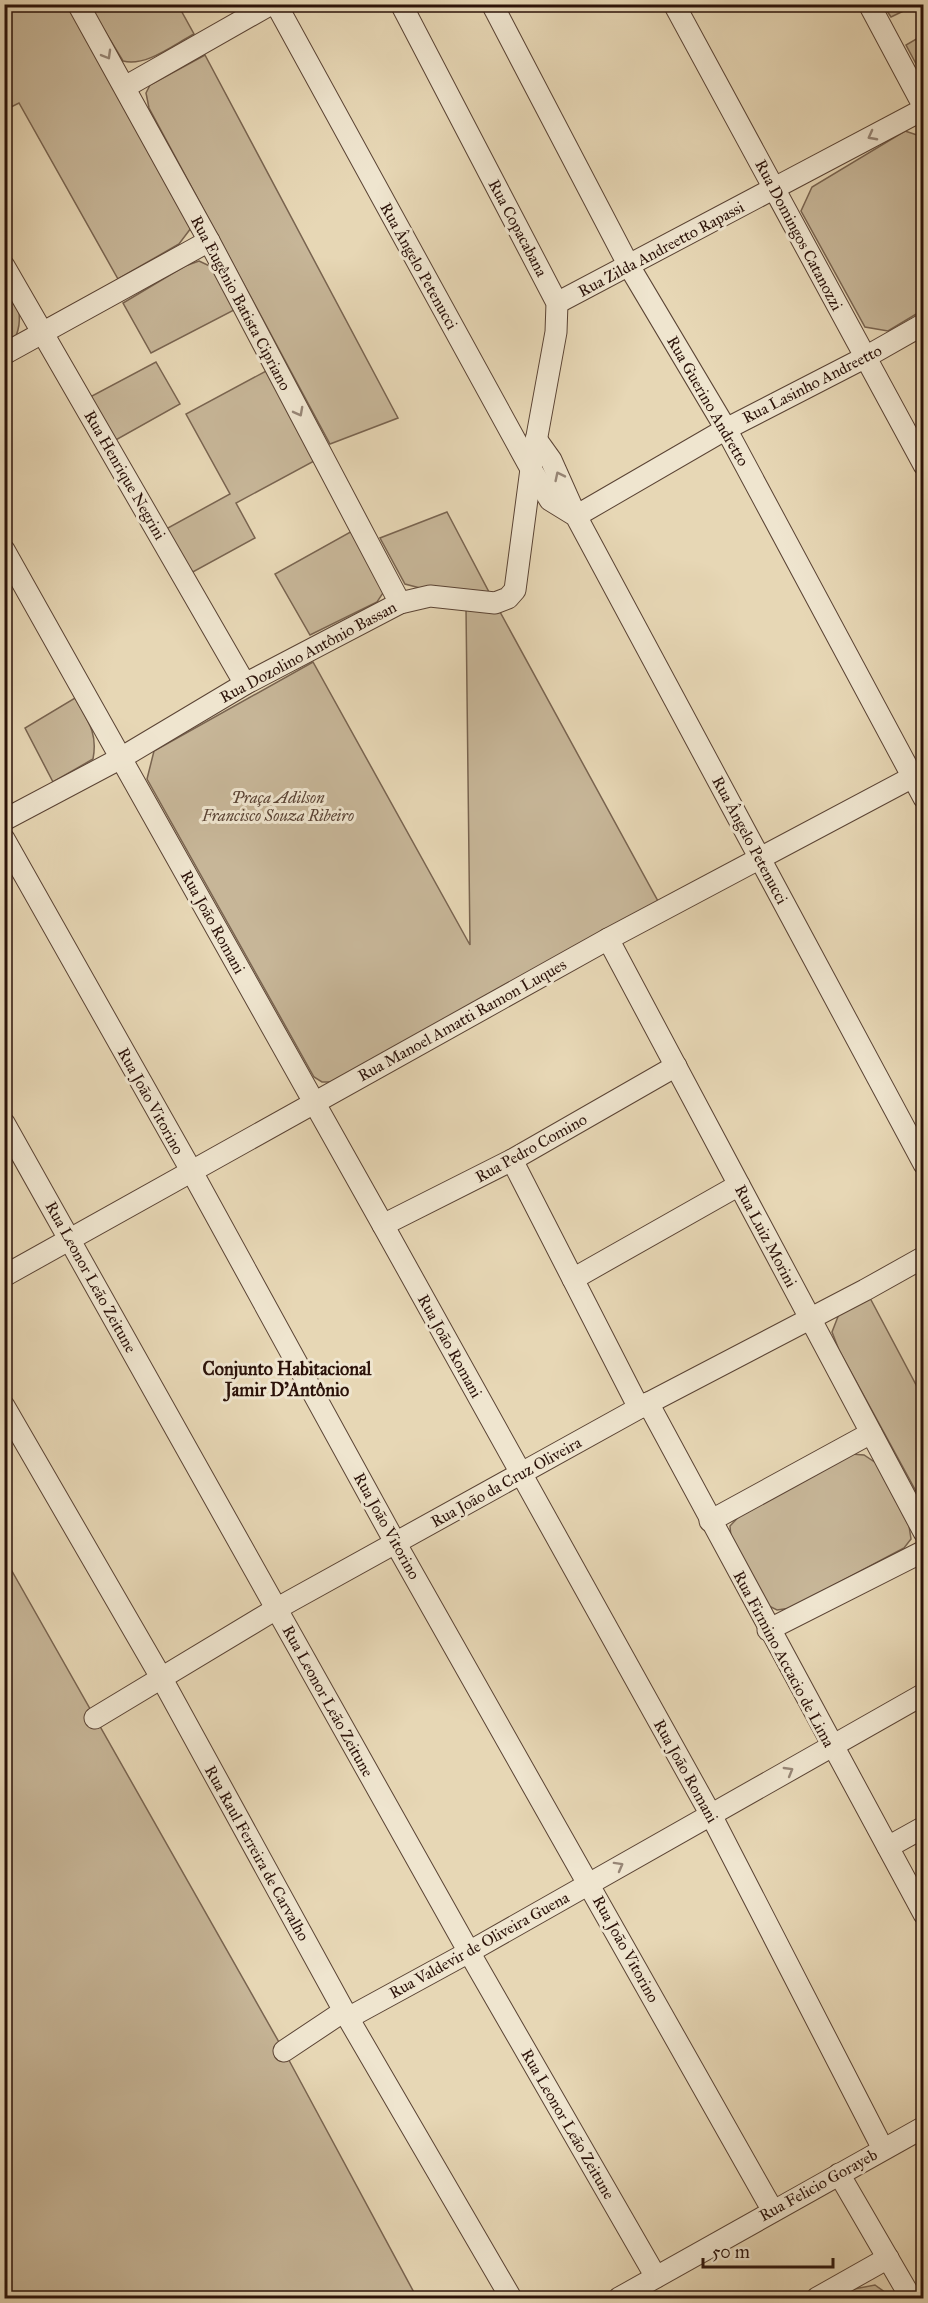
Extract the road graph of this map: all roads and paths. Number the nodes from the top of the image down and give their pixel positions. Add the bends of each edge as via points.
1 (78, 4) edge
2 (274, 4) edge
3 (401, 4) edge
4 (492, 4) edge
5 (674, 4) edge
6 (869, 4) edge
7 (125, 87) junction
8 (924, 108) edge
9 (775, 189) junction
10 (209, 241) junction
11 (4, 266) edge
12 (628, 266) junction
13 (557, 303) junction
14 (924, 324) edge
15 (44, 332) junction
16 (4, 354) edge
17 (864, 358) junction
18 (726, 429) junction
19 (536, 439) junction
20 (924, 465) edge
21 (531, 469) junction
22 (576, 516) junction
23 (4, 550) edge
24 (400, 603) junction
25 (245, 684) junction
26 (121, 758) junction
27 (918, 774) edge
28 (924, 798) edge
29 (4, 820) edge
30 (4, 839) edge
31 (760, 859) junction
32 (608, 939) junction
33 (676, 1066) junction
34 (314, 1102) junction
35 (4, 1123) edge
36 (512, 1160) junction
37 (924, 1164) edge
38 (192, 1172) junction
39 (739, 1185) junction
40 (383, 1225) junction
41 (70, 1239) junction
42 (924, 1257) edge
43 (4, 1276) edge
44 (573, 1279) junction
45 (810, 1319) junction
46 (643, 1405) junction
47 (4, 1406) edge
48 (871, 1433) junction
49 (520, 1474) junction
50 (710, 1521) junction
51 (924, 1532) edge
52 (396, 1544) junction
53 (924, 1551) edge
54 (276, 1609) junction
55 (768, 1630) junction
56 (162, 1679) junction
57 (924, 1694) edge
58 (95, 1718) dead end
59 (831, 1746) junction
60 (711, 1815) junction
61 (924, 1827) edge
62 (888, 1847) junction
63 (589, 1883) junction
64 (924, 1914) edge
65 (469, 1952) junction
66 (346, 2014) junction
67 (284, 2051) dead end
68 (924, 2127) edge
69 (883, 2149) junction
70 (839, 2174) junction
71 (773, 2211) junction
72 (888, 2258) junction
73 (656, 2277) junction
74 (511, 2298) edge
75 (618, 2298) edge
76 (817, 2298) edge
77 (911, 2298) edge

1 -> 7 street, Rua Eugênio Batista Cipriano
2 - 7 street
2 - 21 street, Rua Ângelo Petenucci
3 - 13 street, Rua Copacabana
4 - 12 street, Rua Guerino Andretto
5 - 9 street, Rua Domingos Catanozzi
6 - 8 street
7 - 10 street, Rua Eugênio Batista Cipriano
8 -> 9 street, Rua Zilda Andreetto Rapassi
9 - 12 street, Rua Zilda Andreetto Rapassi
9 - 17 street, Rua Domingos Catanozzi
10 - 15 street
10 -> 24 street, Rua Eugênio Batista Cipriano
11 - 15 street, Rua Henrique Negrini
12 - 13 street, Rua Zilda Andreetto Rapassi
12 - 18 street, Rua Guerino Andretto
13 - 19 street, Rua Copacabana via 556,332
14 - 17 street, Rua Lasinho Andreetto
15 - 16 street
15 - 25 street, Rua Henrique Negrini
17 - 18 street, Rua Lasinho Andreetto
17 - 20 street, Rua Domingos Catanozzi
18 - 22 street, Rua Lasinho Andreetto
18 - 27 street, Rua Guerino Andretto
19 - 21 street, Rua Copacabana
22 -> 19 street, Rua Ângelo Petenucci via 551,460
21 - 22 street, Rua Ângelo Petenucci via 550,500
21 - 24 street, Rua Dozolino Antônio Bassan via 519,574 515,590 508,598 495,603 430,596
22 - 31 street, Rua Ângelo Petenucci
23 - 26 street, Rua João Romani
24 - 25 street, Rua Dozolino Antônio Bassan
25 - 26 street, Rua Dozolino Antônio Bassan
26 - 29 street, Rua Dozolino Antônio Bassan
26 - 34 street, Rua João Romani
27 - 28 street, Rua Guerino Andretto
27 - 31 street, Rua Manoel Amatti Ramon Luques
30 - 38 street, Rua João Vitorino
31 - 32 street, Rua Manoel Amatti Ramon Luques
31 - 37 street, Rua Ângelo Petenucci
32 - 33 street, Rua Luiz Morini
32 - 34 street, Rua Manoel Amatti Ramon Luques
33 - 36 street, Rua Pedro Comino
33 - 39 street, Rua Luiz Morini
34 - 38 street, Rua Manoel Amatti Ramon Luques
34 - 40 street, Rua João Romani
35 - 41 street, Rua Leonor Leão Zeitune
36 - 40 street, Rua Pedro Comino
36 - 44 street, Rua Firmino Accacio de Lima
38 - 41 street, Rua Manoel Amatti Ramon Luques
38 - 52 street, Rua João Vitorino
39 - 44 street
39 - 45 street, Rua Luiz Morini
40 - 49 street, Rua João Romani
41 - 43 street, Rua Manoel Amatti Ramon Luques
41 - 54 street, Rua Leonor Leão Zeitune
42 - 45 street, Rua João da Cruz Oliveira
44 - 46 street, Rua Firmino Accacio de Lima
45 - 46 street, Rua João da Cruz Oliveira
45 - 48 street, Rua Luiz Morini
46 - 49 street, Rua João da Cruz Oliveira
46 - 50 street, Rua Firmino Accacio de Lima
47 - 56 street, Rua Raul Ferreira de Carvalho
48 - 50 street
48 - 51 street, Rua Luiz Morini
49 - 52 street, Rua João da Cruz Oliveira
49 - 60 street, Rua João Romani
50 - 55 street, Rua Firmino Accacio de Lima
52 - 54 street, Rua João da Cruz Oliveira
52 - 63 street, Rua João Vitorino
53 - 55 street
54 - 56 street, Rua João da Cruz Oliveira
54 - 65 street, Rua Leonor Leão Zeitune
55 - 59 street, Rua Firmino Accacio de Lima
56 - 58 street, Rua João da Cruz Oliveira
56 - 66 street, Rua Raul Ferreira de Carvalho
57 - 59 street, Rua Valdevir de Oliveira Guena
60 -> 59 street, Rua Valdevir de Oliveira Guena
59 - 62 street, Rua Firmino Accacio de Lima
63 -> 60 street, Rua Valdevir de Oliveira Guena
60 - 69 street, Rua João Romani
61 - 62 street
62 - 64 street, Rua Firmino Accacio de Lima
63 - 65 street, Rua Valdevir de Oliveira Guena
63 - 71 street, Rua João Vitorino
65 - 66 street, Rua Valdevir de Oliveira Guena
65 - 73 street, Rua Leonor Leão Zeitune
66 - 67 street, Rua Valdevir de Oliveira Guena
66 - 74 street, Rua Raul Ferreira de Carvalho
68 - 69 street, Rua Felicio Gorayeb
69 - 70 street, Rua Felicio Gorayeb
70 - 71 street, Rua Felicio Gorayeb
70 - 72 street
71 - 73 street, Rua Felicio Gorayeb
72 - 76 street
72 - 77 street
73 - 75 street, Rua Felicio Gorayeb

